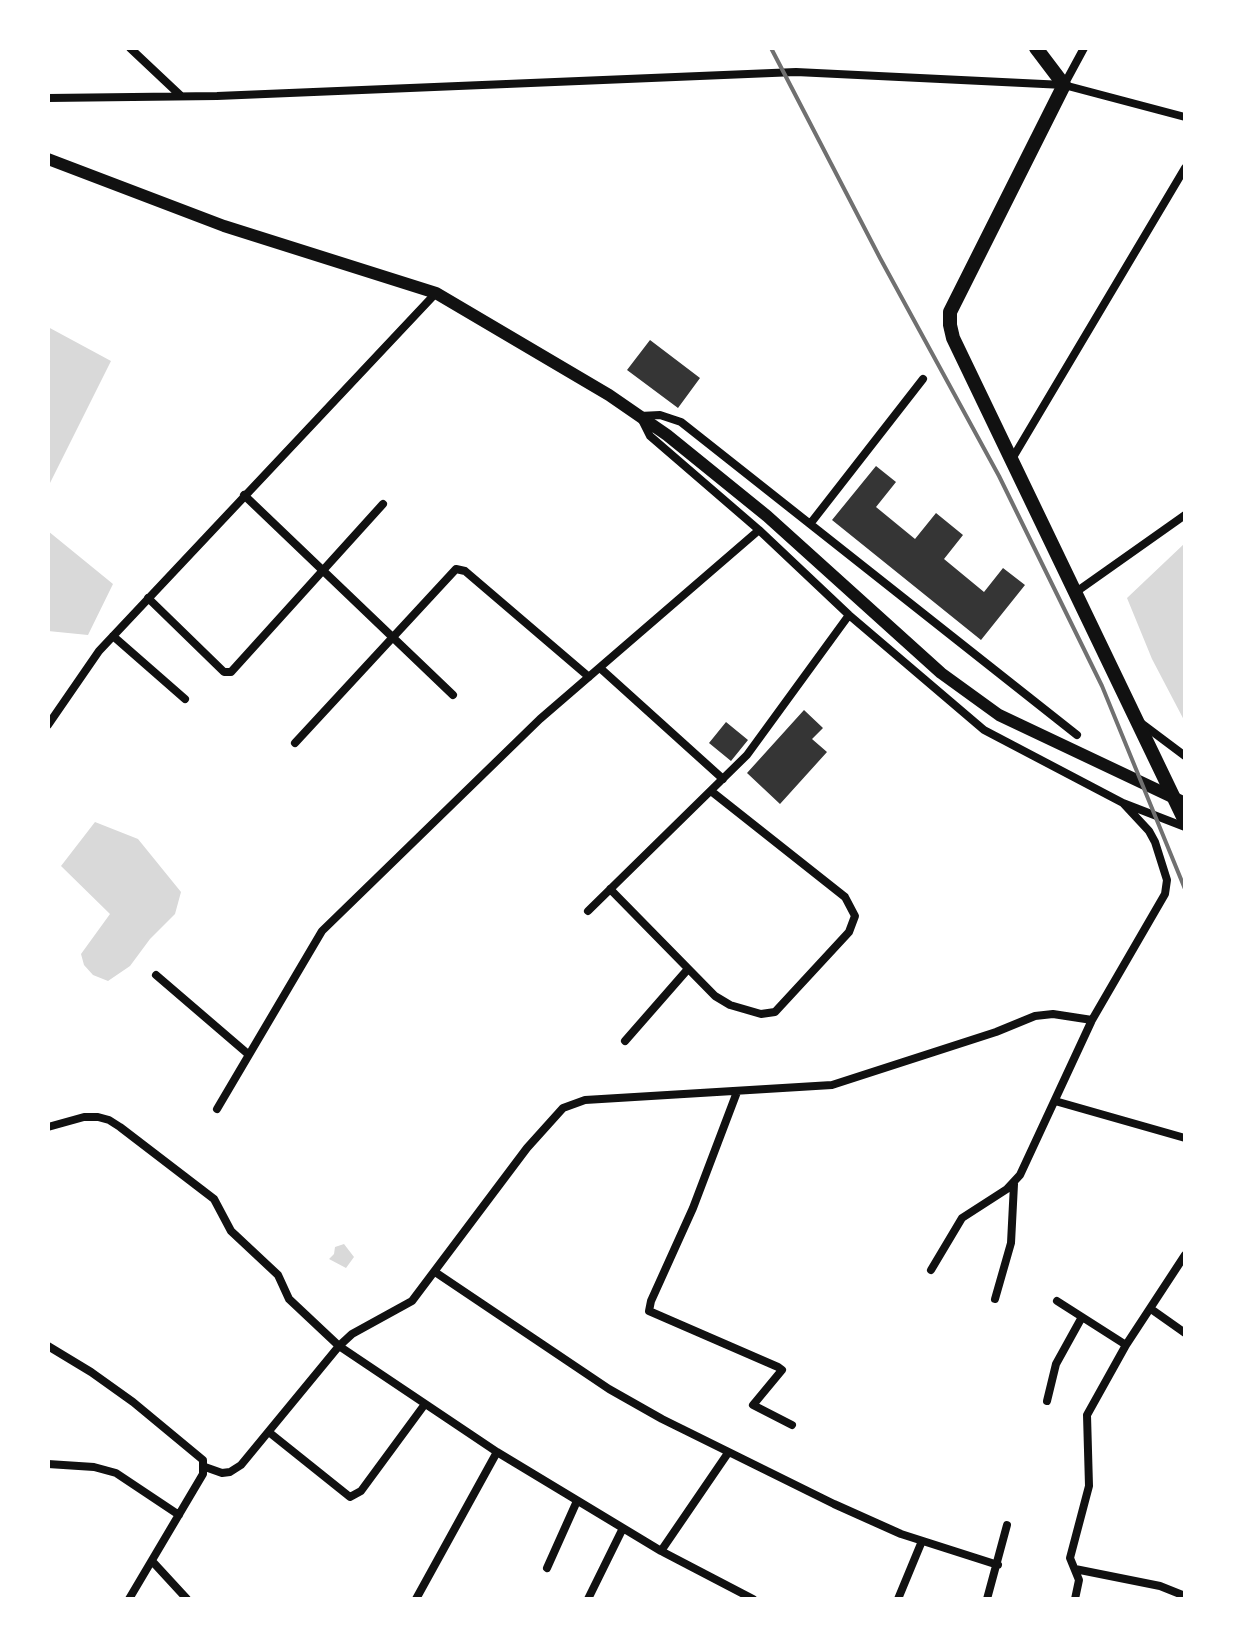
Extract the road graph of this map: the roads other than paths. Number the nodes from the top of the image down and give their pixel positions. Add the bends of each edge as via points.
1 (130, 48) edge
2 (1036, 48) edge
3 (1084, 48) edge
4 (1064, 85) junction
5 (181, 96) junction
6 (48, 98) edge
7 (1185, 117) edge
8 (48, 159) edge
9 (1185, 168) edge
10 (436, 293) junction
11 (923, 379) dead end
12 (640, 416) junction
13 (1012, 460) junction
14 (244, 495) junction
15 (383, 504) dead end
16 (1185, 515) edge
17 (810, 524) junction
18 (759, 530) junction
19 (323, 570) junction
20 (1076, 592) junction
21 (148, 598) junction
22 (849, 615) junction
23 (113, 636) junction
24 (393, 637) junction
25 (600, 668) junction
26 (589, 677) junction
27 (453, 695) dead end
28 (185, 699) dead end
29 (48, 703) edge
30 (58, 709) junction
31 (1139, 720) junction
32 (48, 725) edge
33 (1077, 735) dead end
34 (295, 743) dead end
35 (1185, 756) edge
36 (723, 779) junction
37 (711, 791) junction
38 (1123, 803) junction
39 (1185, 803) edge
40 (1185, 824) edge
41 (610, 889) junction
42 (588, 911) dead end
43 (688, 969) junction
44 (156, 975) dead end
45 (1092, 1020) junction
46 (625, 1041) dead end
47 (248, 1054) junction
48 (737, 1092) junction
49 (1055, 1101) junction
50 (217, 1109) dead end
51 (48, 1127) edge
52 (1185, 1138) edge
53 (1014, 1184) junction
54 (1185, 1255) edge
55 (931, 1270) dead end
56 (435, 1272) junction
57 (995, 1299) dead end
58 (1057, 1301) dead end
59 (1151, 1309) junction
60 (1082, 1317) junction
61 (1185, 1333) edge
62 (1126, 1345) junction
63 (48, 1346) edge
64 (339, 1346) junction
65 (1047, 1401) dead end
66 (425, 1404) junction
67 (792, 1425) dead end
68 (270, 1433) junction
69 (497, 1452) junction
70 (728, 1453) junction
71 (48, 1464) edge
72 (205, 1467) junction
73 (577, 1501) junction
74 (179, 1515) junction
75 (1007, 1525) dead end
76 (623, 1528) junction
77 (922, 1541) junction
78 (661, 1551) junction
79 (152, 1561) junction
80 (998, 1565) junction
81 (547, 1568) dead end
82 (1075, 1569) junction
83 (1185, 1596) edge
84 (129, 1599) edge
85 (187, 1599) edge
86 (416, 1599) edge
87 (588, 1599) edge
88 (753, 1599) edge
89 (898, 1599) edge
90 (987, 1599) edge
91 (1075, 1599) edge

1 - 5 street
2 - 4 highway
3 - 4 street
4 - 5 street via 796,72
4 - 7 street
4 - 13 highway via 950,312 953,338
5 - 6 street
8 - 10 main road via 224,226
9 - 13 street
10 - 12 main road
10 - 14 street
11 - 17 street
12 - 17 street via 681,422
12 - 18 street via 650,436
12 - 39 main road via 767,516 941,673 999,715
13 - 20 highway
14 - 19 street
14 - 21 street
15 - 19 street
16 - 20 street
17 - 33 street
18 - 22 street
18 - 25 street
19 - 21 street via 227,673
19 - 24 street
20 - 31 highway
21 - 23 street
22 - 36 street via 747,755
22 - 38 street via 984,730
23 - 28 street
23 - 30 street
24 - 26 street via 460,568
24 - 27 street
24 - 34 street
25 - 26 street
25 - 36 street
26 - 47 street via 322,931
29 - 30 street
30 - 32 street
31 - 35 street
31 - 40 highway
36 - 37 street
37 - 41 street
37 - 43 street via 845,897 855,916 849,932 770,1014 722,1000
38 - 40 street
38 - 45 street via 1149,831 1161,856 1166,887
41 - 42 street
41 - 43 street
43 - 46 street
44 - 47 street
45 - 48 street via 1035,1016 832,1085
45 - 49 street
47 - 50 street
48 - 56 street via 585,1100 563,1108
48 - 67 street via 649,1311 782,1370 753,1405
49 - 52 street
49 - 53 street
51 - 64 street via 98,1117 132,1136 214,1199 231,1231 278,1275 289,1299
53 - 55 street via 962,1218
53 - 57 street via 1011,1243
54 - 59 street
56 - 64 street via 412,1301
56 - 70 street via 609,1389
58 - 60 street
59 - 61 street
59 - 62 street
60 - 62 street
60 - 65 street via 1056,1364
62 - 82 street via 1087,1415 1089,1486 1070,1558
63 - 72 street via 133,1402 198,1454
64 - 66 street
64 - 68 street
66 - 68 street via 361,1491 350,1497
66 - 69 street
68 - 72 street via 230,1472
69 - 73 street
69 - 86 street
70 - 77 street
70 - 78 street
71 - 74 street via 116,1473
72 - 74 street
73 - 76 street
73 - 81 street
74 - 79 street
75 - 80 street
76 - 78 street
76 - 87 street
77 - 80 street
77 - 89 street
78 - 88 street
79 - 84 street
79 - 85 street
80 - 90 street
82 - 83 street
82 - 91 street

